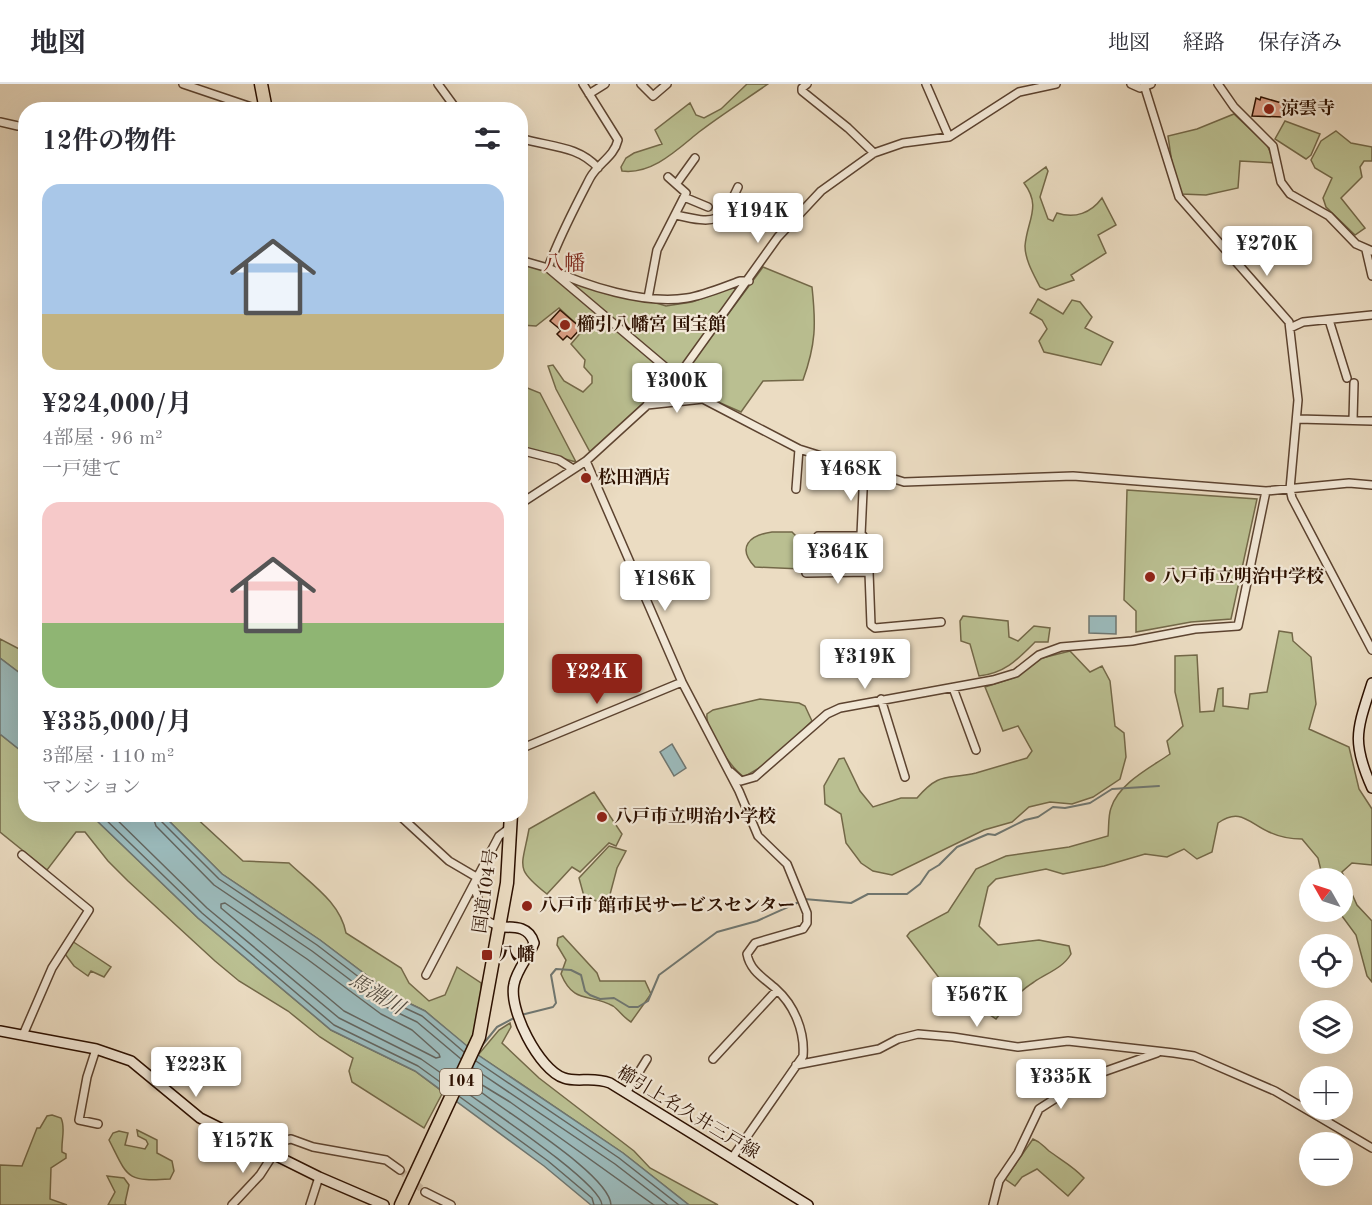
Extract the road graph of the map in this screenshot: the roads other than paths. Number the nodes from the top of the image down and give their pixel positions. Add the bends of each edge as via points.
1 (183, 84) edge
2 (438, 84) edge
3 (582, 84) edge
4 (605, 84) edge
5 (641, 84) edge
6 (668, 84) edge
7 (807, 84) edge
8 (926, 84) edge
9 (1056, 84) edge
10 (1131, 84) edge
11 (1218, 84) edge
12 (262, 85) edge
13 (1148, 86) edge
14 (589, 94) junction
15 (236, 102) edge
16 (265, 102) edge
17 (451, 102) edge
18 (0, 122) edge
19 (18, 126) dead end
20 (950, 136) junction
21 (528, 140) edge
22 (874, 153) junction
23 (695, 158) dead end
24 (598, 168) junction
25 (668, 177) dead end
26 (677, 183) junction
27 (738, 187) dead end
28 (684, 197) junction
29 (708, 207) dead end
30 (676, 215) junction
31 (1369, 251) edge
32 (528, 262) edge
33 (548, 268) junction
34 (1372, 276) edge
35 (749, 281) junction
36 (648, 298) junction
37 (1372, 315) edge
38 (1329, 320) junction
39 (1290, 328) junction
40 (676, 378) junction
41 (703, 399) junction
42 (647, 405) junction
43 (1298, 419) junction
44 (1353, 420) junction
45 (1372, 421) edge
46 (800, 449) junction
47 (528, 452) edge
48 (586, 461) junction
49 (573, 469) junction
50 (864, 469) junction
51 (1372, 485) edge
52 (796, 489) dead end
53 (1290, 489) junction
54 (1266, 491) junction
55 (528, 499) edge
56 (861, 535) junction
57 (818, 536) dead end
58 (869, 572) junction
59 (806, 573) dead end
60 (941, 622) dead end
61 (1372, 650) edge
62 (682, 682) junction
63 (1372, 683) edge
64 (953, 688) junction
65 (881, 699) junction
66 (528, 746) edge
67 (976, 750) dead end
68 (728, 770) junction
69 (905, 777) dead end
70 (1372, 788) edge
71 (407, 822) edge
72 (510, 822) edge
73 (511, 822) edge
74 (22, 855) dead end
75 (476, 882) junction
76 (500, 927) junction
77 (426, 975) dead end
78 (777, 990) junction
79 (0, 1031) edge
80 (23, 1035) junction
81 (96, 1049) junction
82 (1159, 1052) junction
83 (647, 1059) dead end
84 (712, 1059) dead end
85 (796, 1065) junction
86 (626, 1093) junction
87 (98, 1124) dead end
88 (1372, 1148) edge
89 (272, 1154) junction
90 (732, 1158) junction
91 (400, 1170) tunnel mouth
92 (320, 1177) junction
93 (424, 1192) tunnel mouth
94 (232, 1205) edge
95 (310, 1205) edge
96 (384, 1205) edge
97 (401, 1205) edge
98 (451, 1205) edge
99 (808, 1205) edge
100 (993, 1205) edge

1 - 15 street
2 - 17 street
3 - 14 street
4 - 14 street
5 - 6 street via 653,96
7 - 22 street via 802,91
8 - 20 street
9 - 20 street via 1019,92
10 - 13 street
11 - 31 street via 1234,107 1273,146 1284,188 1337,222
12 - 16 highway
13 - 39 street via 1179,197 1286,317
14 - 24 street via 618,140
18 - 19 street
20 - 22 street via 903,143
21 - 24 street via 572,150
22 - 35 street via 810,201 778,237
23 - 26 street
24 - 33 street via 561,234
25 - 26 street
26 - 28 street via 685,190
27 - 30 street via 728,210 718,219 705,221
28 - 29 street
28 - 30 street
30 - 36 street via 657,249
31 - 34 street
32 - 33 street
33 - 36 street via 572,280
33 - 40 street
35 - 36 street via 690,298
35 - 40 street
37 - 38 street
38 - 39 street via 1303,322
38 - 44 street via 1350,381
39 - 43 street
40 - 41 street
40 - 42 street
41 - 42 street
41 - 46 street
42 - 48 street
43 - 44 street
43 - 53 street
44 - 45 street
46 - 50 street
46 - 52 street
47 - 49 street via 559,460
48 - 49 street
48 - 62 street
49 - 55 street
50 - 54 street via 904,482 1073,476
50 - 56 street
51 - 53 street via 1349,483
53 - 54 street
53 - 61 street via 1313,541
54 - 64 street via 1238,626 1061,647 1039,655 1016,673
56 - 57 street
56 - 58 street via 865,539
58 - 59 street
58 - 60 street via 871,625 875,628
62 - 66 street
62 - 68 street
63 - 70 street via 1357,740 1358,754
64 - 65 street
64 - 67 street
65 - 68 street via 827,714 755,777 741,781
65 - 69 street
68 - 78 street via 758,836 787,864 807,913 803,929 750,947 748,962
71 - 75 street
72 - 75 street
73 - 76 highway, 国道104号 / 104
74 - 80 street via 89,910 52,968
75 - 76 street via 485,920
75 - 77 street
76 - 86 street, 櫛引上名久井三戸線 via 520,927 532,935 534,943 514,984 513,998 523,1028 541,1058 564,1078 599,1079
76 - 97 highway, 国道104号 / 104 via 486,1010 474,1053
78 - 84 street
78 - 85 street via 791,1008 804,1043 803,1056
79 - 80 street
80 - 81 street
81 - 87 street via 79,1120
81 - 89 street via 131,1061 200,1118
82 - 85 street via 1068,1041 1018,1047 918,1034 879,1049
82 - 88 street via 1194,1056 1275,1091
82 - 100 street via 1089,1077 1040,1109 999,1181
83 - 86 street
85 - 90 street
86 - 90 street, 櫛引上名久井三戸線
89 - 91 street via 282,1141 291,1139 313,1147 386,1160
89 - 92 street
89 - 94 street via 260,1175
90 - 99 street, 櫛引上名久井三戸線
92 - 95 street
92 - 96 street
93 - 98 street

